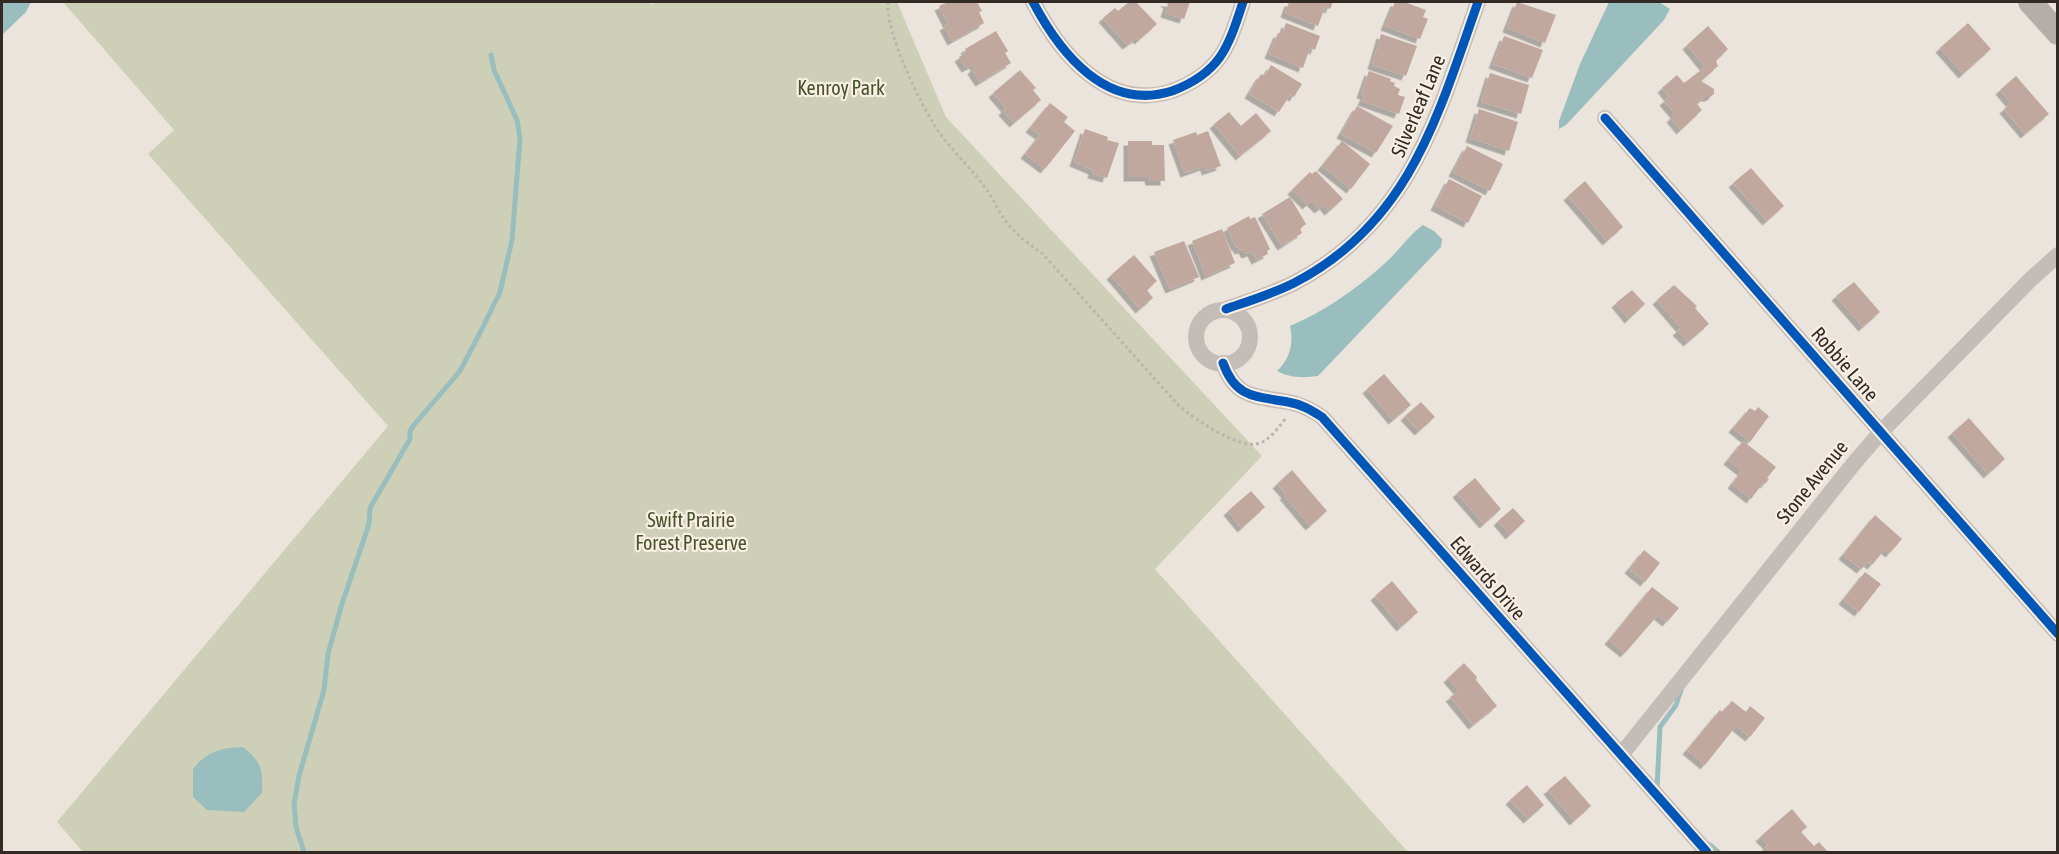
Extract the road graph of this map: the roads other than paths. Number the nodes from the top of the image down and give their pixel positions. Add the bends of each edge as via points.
1 (1033, 2) edge
2 (1243, 2) edge
3 (1478, 2) edge
4 (2030, 2) edge
5 (2058, 33) edge
6 (1605, 118) dead end
7 (2058, 255) edge
8 (1226, 309) junction
9 (1223, 363) junction
10 (1881, 432) junction
11 (2058, 634) edge
12 (1621, 755) junction
13 (1707, 852) edge

1 - 2 street via 1051,32 1087,74 1115,90 1148,96 1192,83 1215,64 1231,36
3 - 8 street, Silverleaf Lane via 1433,127 1400,189 1359,236 1321,266 1270,294
4 - 5 street
6 - 10 street, Robbie Lane
7 - 10 street, Stone Avenue
8 - 9 street via 1244,319 1250,339 1240,358
8 - 9 street, Silverleaf Lane via 1206,315 1196,334 1201,354
9 - 12 street, Edwards Drive via 1236,386 1251,395 1308,408 1322,417
10 - 11 street, Robbie Lane
10 - 12 street, Stone Avenue
12 - 13 street, Edwards Drive

